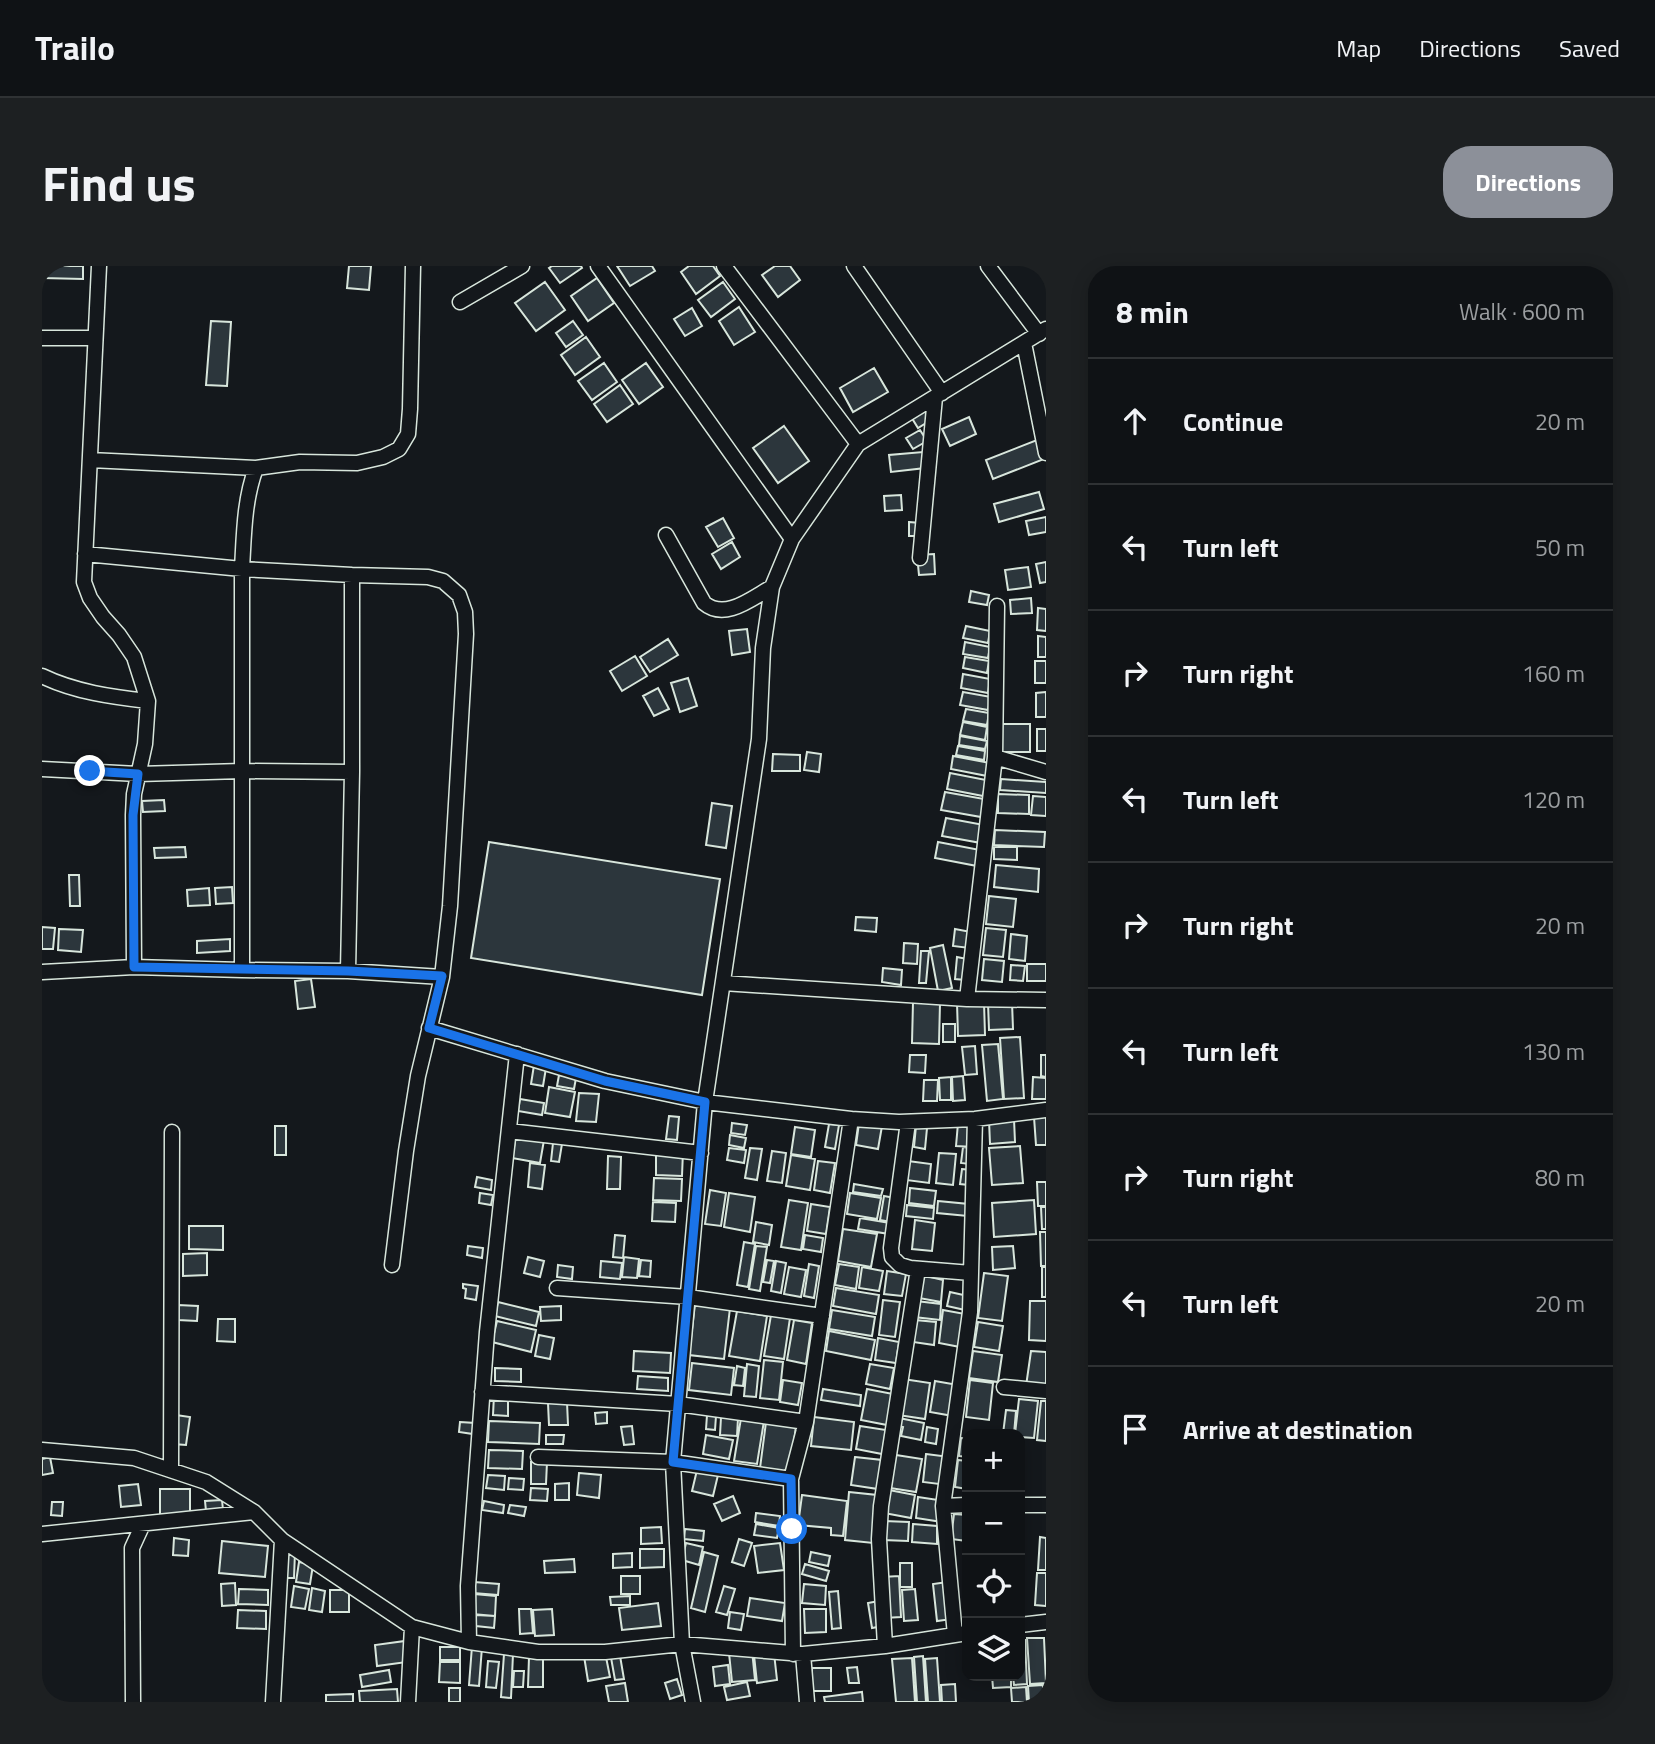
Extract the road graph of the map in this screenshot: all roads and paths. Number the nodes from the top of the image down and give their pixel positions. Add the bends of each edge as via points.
1 (99, 266) edge
2 (413, 266) edge
3 (522, 266) edge
4 (598, 266) edge
5 (724, 266) edge
6 (854, 266) edge
7 (988, 266) edge
8 (460, 302) dead end
9 (1043, 331) edge
10 (42, 338) edge
11 (95, 338) junction
12 (1024, 343) junction
13 (939, 395) junction
14 (858, 444) junction
15 (1046, 453) edge
16 (90, 460) junction
17 (256, 468) junction
18 (666, 535) dead end
19 (792, 539) junction
20 (85, 554) junction
21 (920, 558) dead end
22 (242, 569) junction
23 (352, 575) junction
24 (772, 587) junction
25 (997, 606) dead end
26 (42, 676) edge
27 (148, 701) junction
28 (995, 757) junction
29 (42, 769) edge
30 (242, 771) junction
31 (352, 772) junction
32 (1046, 772) edge
33 (138, 774) junction
34 (134, 967) junction
35 (242, 970) junction
36 (348, 971) junction
37 (42, 972) edge
38 (442, 976) junction
39 (723, 984) junction
40 (967, 999) junction
41 (1046, 1000) edge
42 (429, 1028) junction
43 (517, 1054) junction
44 (705, 1102) junction
45 (1046, 1110) edge
46 (851, 1119) junction
47 (975, 1119) junction
48 (908, 1122) junction
49 (509, 1131) junction
50 (172, 1132) dead end
51 (701, 1153) junction
52 (392, 1265) dead end
53 (918, 1269) junction
54 (971, 1273) junction
55 (557, 1289) dead end
56 (688, 1297) junction
57 (822, 1316) junction
58 (1004, 1387) dead end
59 (1046, 1391) edge
60 (482, 1392) junction
61 (678, 1404) junction
62 (806, 1422) junction
63 (42, 1450) edge
64 (538, 1457) dead end
65 (673, 1462) junction
66 (171, 1470) junction
67 (791, 1479) junction
68 (1025, 1505) edge
69 (1046, 1505) edge
70 (943, 1506) junction
71 (962, 1506) edge
72 (254, 1512) junction
73 (143, 1524) junction
74 (42, 1534) edge
75 (282, 1540) junction
76 (1046, 1622) edge
77 (1025, 1624) edge
78 (412, 1627) junction
79 (961, 1634) edge
80 (469, 1642) junction
81 (682, 1644) junction
82 (885, 1646) junction
83 (798, 1654) junction
84 (133, 1702) edge
85 (273, 1702) edge
86 (408, 1702) edge
87 (693, 1702) edge
88 (807, 1702) edge

1 - 11 street
2 - 17 street via 411,409 408,434 399,449 357,463 300,462
3 - 8 street
4 - 19 street
5 - 14 street
6 - 13 street
7 - 9 street
9 - 12 street
10 - 11 street
11 - 16 street
12 - 13 street
12 - 15 street
13 - 14 street
13 - 21 street
14 - 19 street
16 - 17 street
16 - 20 street
17 - 22 street
18 - 24 street via 710,608 732,609
19 - 24 street
20 - 22 street
20 - 27 street via 84,583 90,598 134,657
22 - 23 street
22 - 30 street
23 - 31 street
23 - 38 street via 443,581 458,595 465,612 456,824
24 - 39 street via 763,648 759,739
25 - 28 street
26 - 27 street via 103,696
27 - 33 street
28 - 32 street
28 - 40 street
29 - 33 street
30 - 31 street
30 - 33 street
30 - 35 street
31 - 36 street
33 - 34 street via 133,815
34 - 35 street
34 - 37 street
35 - 36 street
36 - 38 street
38 - 42 street
39 - 40 street
39 - 44 street
40 - 41 street
42 - 43 street
42 - 52 street via 406,1151
43 - 44 street via 605,1081
43 - 49 street
44 - 46 street
44 - 51 street
45 - 47 street
46 - 48 street
46 - 57 street
47 - 48 street
47 - 54 street
48 - 53 street via 891,1257 900,1265
49 - 51 street
49 - 60 street
50 - 66 street
51 - 56 street
53 - 54 street
53 - 82 street via 881,1506
54 - 70 street via 970,1312
55 - 56 street
56 - 57 street
56 - 61 street
57 - 62 street
58 - 59 street
60 - 61 street
60 - 80 street via 468,1586
61 - 62 street
61 - 65 street
62 - 67 street
63 - 66 street via 134,1458
64 - 65 street
65 - 67 street
65 - 81 street
66 - 72 street via 206,1482
67 - 83 street
68 - 69 street
70 - 71 street
70 - 79 street
72 - 73 street
72 - 75 street
73 - 74 street
73 - 84 street via 132,1548
75 - 78 street
75 - 85 street
76 - 77 street
78 - 80 street
78 - 86 street
79 - 82 street
80 - 81 street via 538,1653
81 - 83 street
81 - 87 street
82 - 83 street
83 - 88 street

